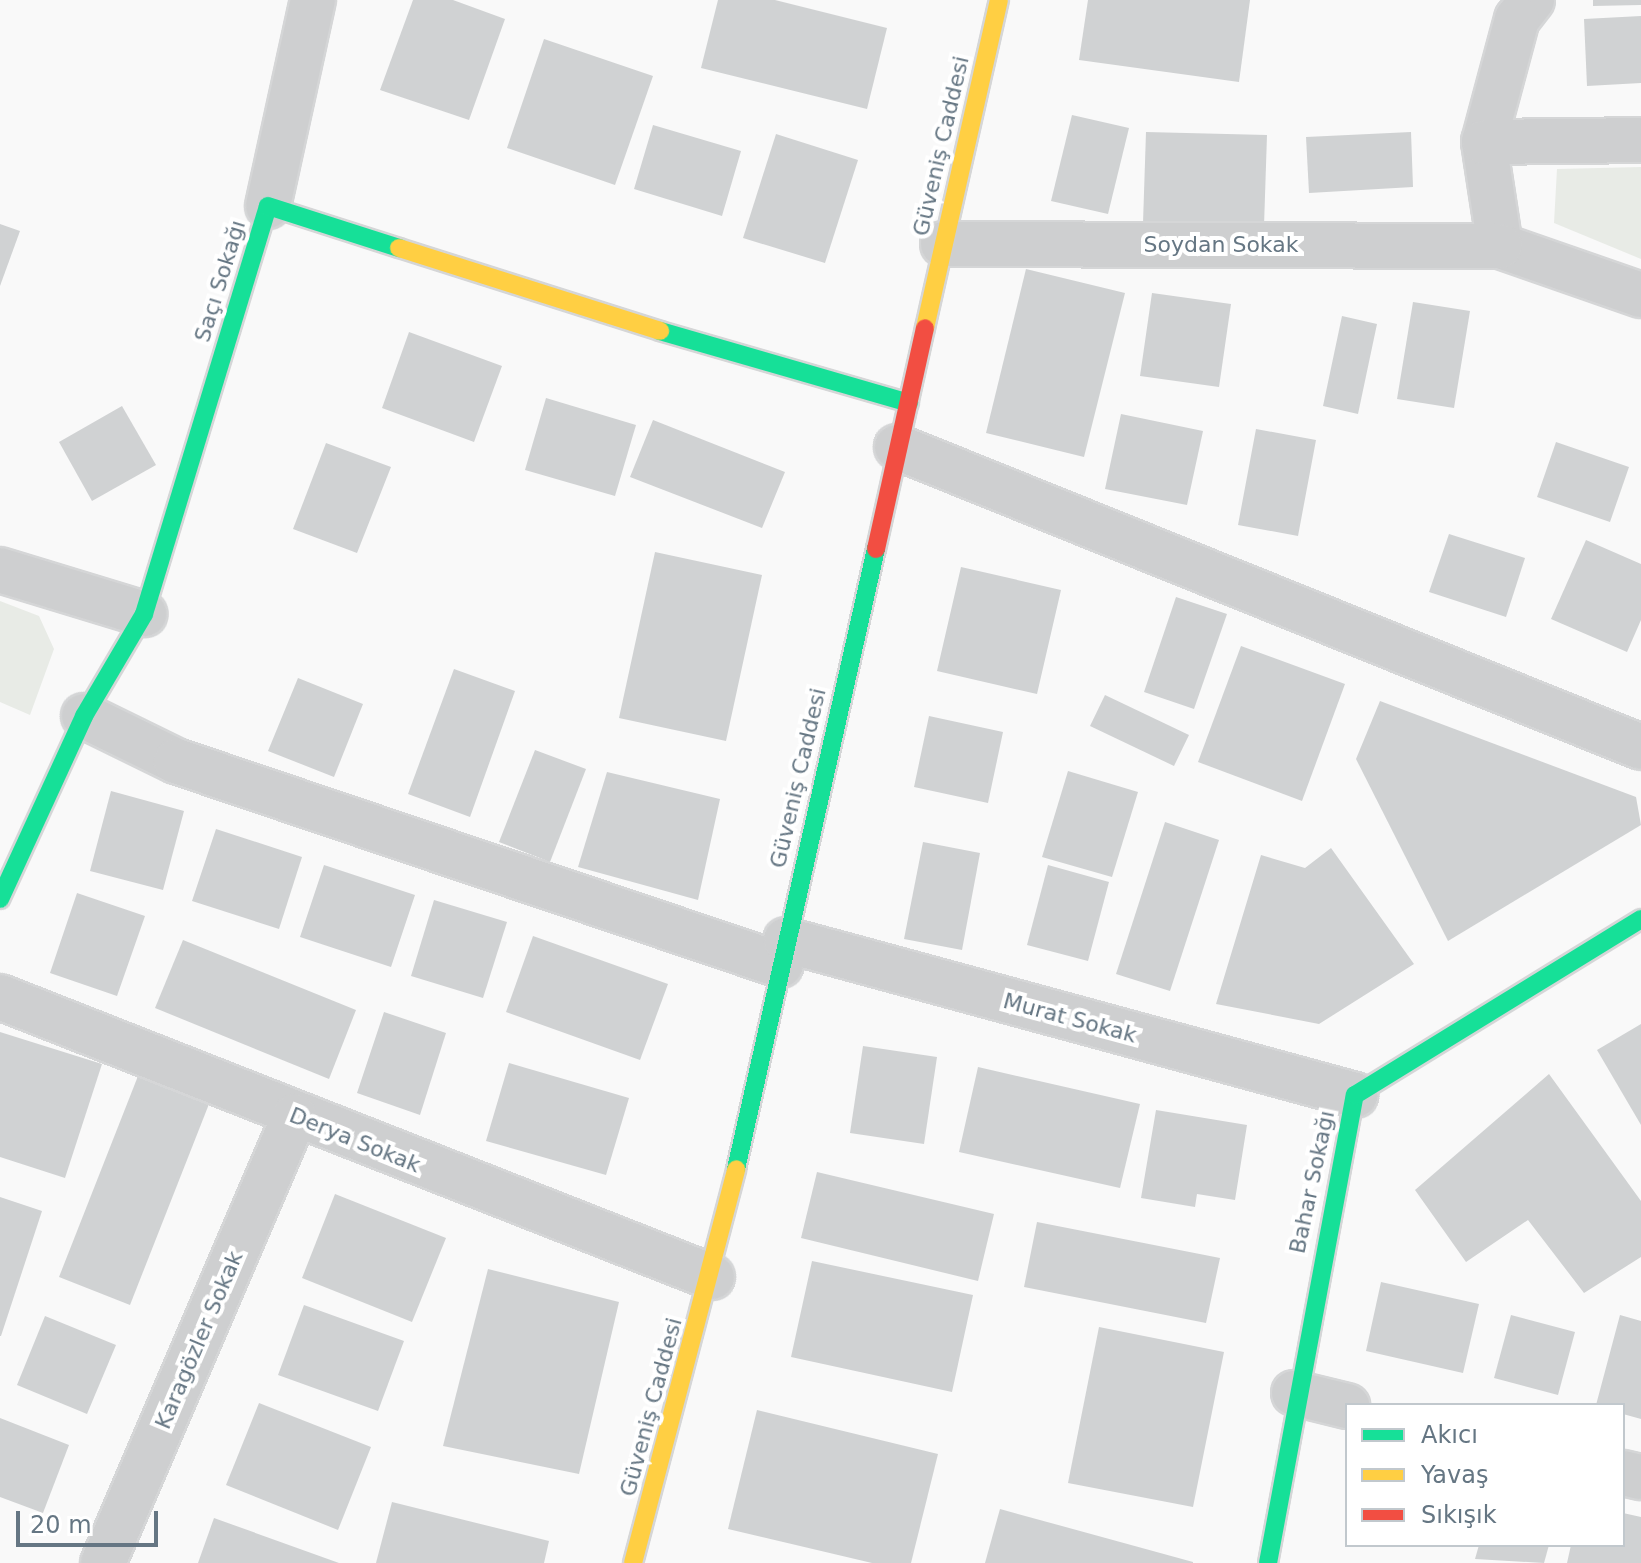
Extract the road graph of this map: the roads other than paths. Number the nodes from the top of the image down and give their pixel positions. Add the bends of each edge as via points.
1 (999, 0) edge
2 (1532, 0) edge
3 (316, 4) edge
4 (1641, 140) edge
5 (1484, 142) junction
6 (268, 206) junction
7 (943, 244) junction
8 (1500, 246) junction
9 (1641, 295) edge
10 (909, 403) junction
11 (897, 447) junction
12 (0, 570) edge
13 (144, 614) junction
14 (84, 716) junction
15 (1641, 747) edge
16 (0, 899) edge
17 (1641, 919) edge
18 (783, 952) junction
19 (0, 997) edge
20 (1355, 1095) junction
21 (295, 1116) junction
22 (712, 1277) junction
23 (1294, 1393) junction
24 (1345, 1406) edge
25 (103, 1563) edge
26 (633, 1563) edge
27 (1268, 1563) edge

1 - 7 street, Güveniş Caddesi
2 - 5 street via 1517,19
3 - 6 street
4 - 5 street
5 - 8 street
6 - 10 street, Saçı Sokağı via 844,390
6 - 13 street, Saçı Sokağı
7 - 8 street, Soydan Sokak
7 - 10 street, Güveniş Caddesi
8 - 9 street, Soydan Sokak
10 - 11 street, Güveniş Caddesi
11 - 15 street
11 - 18 street, Güveniş Caddesi
12 - 13 street
13 - 14 street, Saçı Sokağı
14 - 16 street, Saçı Sokağı
14 - 18 street, Murat Sokak via 176,761
17 - 20 street, Bahar Sokağı
18 - 20 street, Murat Sokak
18 - 22 street, Güveniş Caddesi
19 - 21 street, Derya Sokak
20 - 23 street, Bahar Sokağı
21 - 22 street, Derya Sokak
21 - 25 street, Karagözler Sokak
22 - 26 street, Güveniş Caddesi
23 - 24 street
23 - 27 street, Bahar Sokağı

